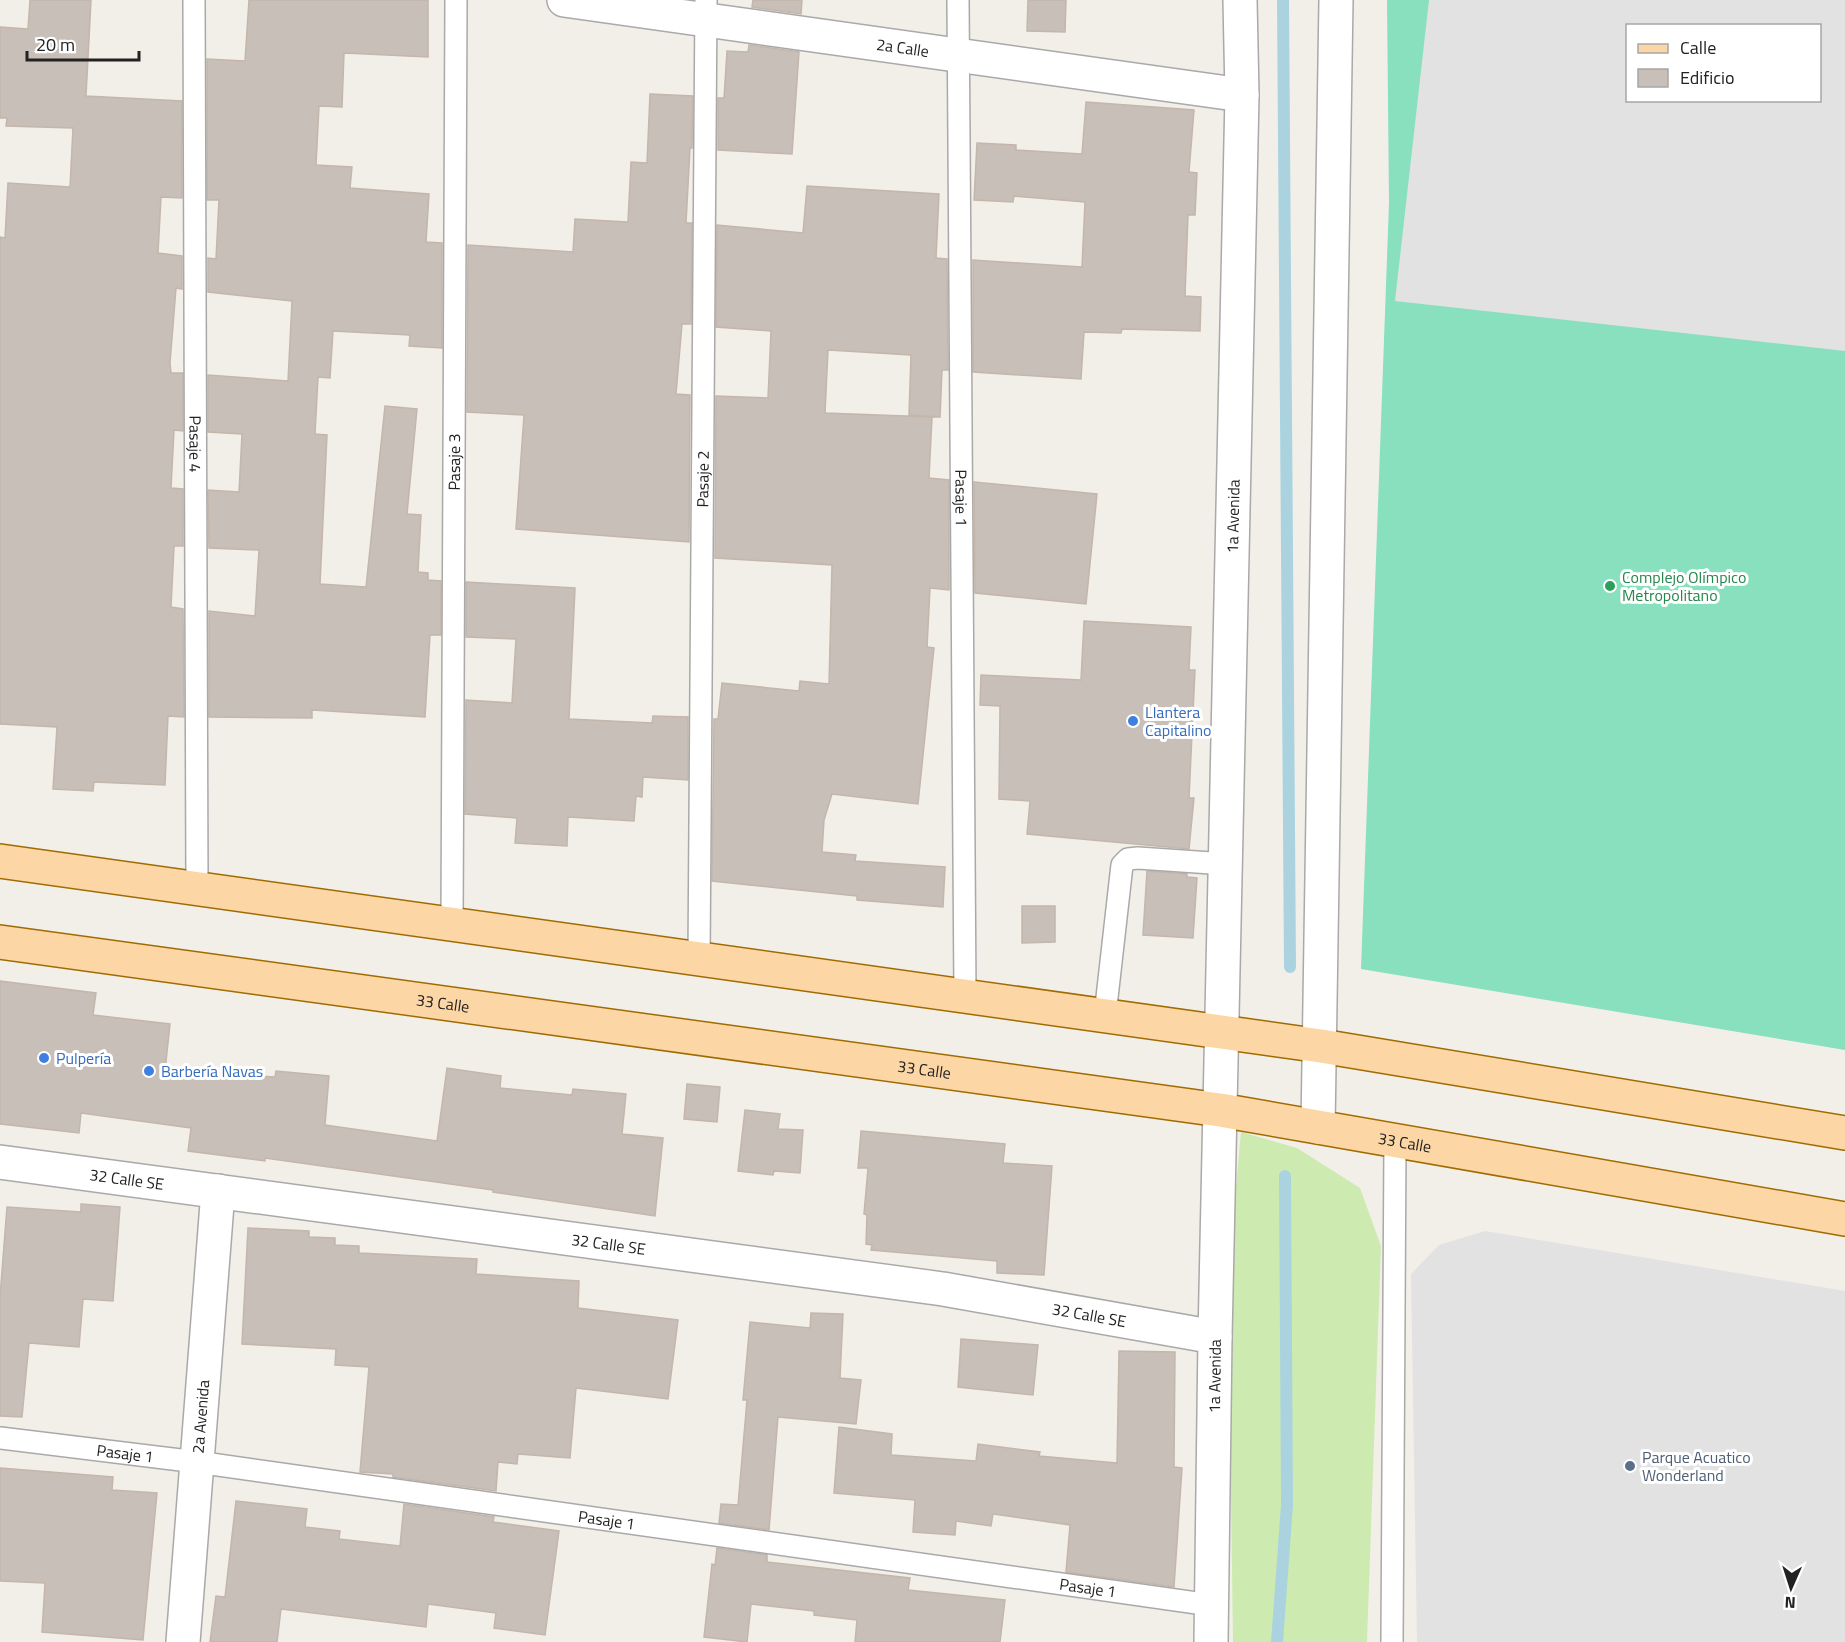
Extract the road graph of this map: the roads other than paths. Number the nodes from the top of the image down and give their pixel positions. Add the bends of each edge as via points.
1 (194, 0) edge
2 (456, 0) edge
3 (564, 0) edge
4 (958, 0) edge
5 (1240, 0) edge
6 (1336, 0) edge
7 (706, 10) edge
8 (959, 56) junction
9 (1242, 95) junction
10 (0, 861) edge
11 (1226, 864) junction
12 (197, 888) junction
13 (452, 924) junction
14 (0, 942) edge
15 (699, 959) junction
16 (965, 996) junction
17 (1104, 1015) junction
18 (1223, 1032) junction
19 (1321, 1046) junction
20 (1220, 1110) junction
21 (1318, 1127) junction
22 (1845, 1133) edge
23 (1395, 1142) junction
24 (0, 1162) edge
25 (218, 1191) junction
26 (1845, 1219) edge
27 (1215, 1337) junction
28 (0, 1438) edge
29 (197, 1462) junction
30 (1212, 1605) junction
31 (183, 1642) edge
32 (1211, 1642) edge
33 (1392, 1642) edge

1 - 12 lane, Pasaje 4
2 - 13 lane, Pasaje 3
3 - 7 street, 2a Calle
4 - 8 lane, Pasaje 1
5 - 9 street, 1a Avenida
6 - 19 street
7 - 8 street, 2a Calle
7 - 15 lane, Pasaje 2
8 - 9 street, 2a Calle
8 - 16 lane, Pasaje 1
9 - 11 street, 1a Avenida
10 - 12 main road
11 - 17 lane via 1138,858 1128,859 1122,866
11 - 18 street, 1a Avenida
12 - 13 main road
13 - 15 main road
14 - 20 main road, 33 Calle
15 - 16 main road
16 - 17 main road
17 - 18 main road
18 - 19 main road
18 - 20 street, 1a Avenida
19 - 21 street
19 - 22 main road
20 - 21 main road, 33 Calle
20 - 27 street, 1a Avenida
21 - 23 main road, 33 Calle
23 - 26 main road, 33 Calle
23 - 33 lane
24 - 25 street, 32 Calle SE
25 - 27 street, 32 Calle SE via 943,1289
25 - 29 street, 2a Avenida
27 - 30 street, 1a Avenida
28 - 29 lane, Pasaje 1
29 - 30 lane, Pasaje 1
29 - 31 street, 2a Avenida
30 - 32 street, 1a Avenida

